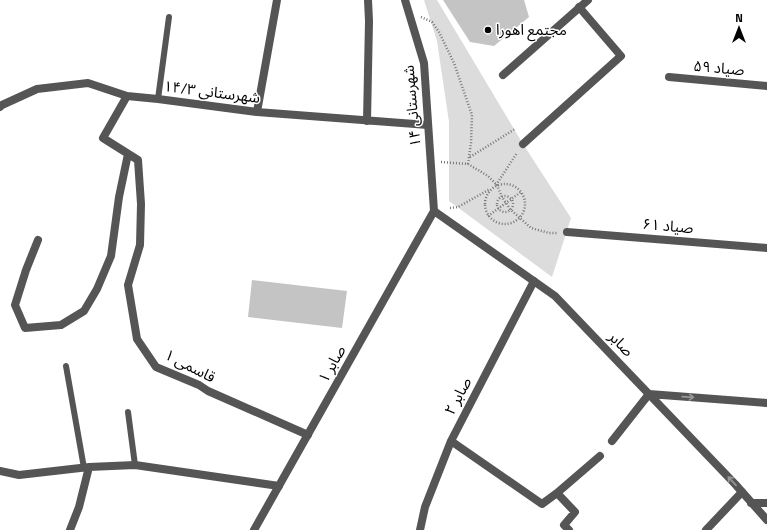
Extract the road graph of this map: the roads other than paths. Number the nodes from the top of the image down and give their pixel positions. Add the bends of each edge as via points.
1 (277, 0) edge
2 (368, 0) edge
3 (405, 0) edge
4 (588, 0) edge
5 (579, 7) junction
6 (169, 16) dead end
7 (503, 75) dead end
8 (669, 77) dead end
9 (767, 86) edge
10 (127, 96) junction
11 (158, 99) junction
12 (0, 107) edge
13 (257, 112) junction
14 (367, 121) junction
15 (428, 125) junction
16 (523, 144) road end
17 (128, 154) junction
18 (434, 212) junction
19 (567, 232) road end
20 (38, 240) dead end
21 (767, 248) edge
22 (534, 281) junction
23 (66, 366) dead end
24 (649, 394) junction
25 (767, 403) edge
26 (128, 412) dead end
27 (308, 435) junction
28 (451, 441) junction
29 (612, 441) dead end
30 (600, 456) dead end
31 (135, 464) junction
32 (87, 467) junction
33 (0, 471) edge
34 (279, 486) junction
35 (742, 492) junction
36 (557, 493) junction
37 (751, 503) junction
38 (767, 503) edge
39 (767, 520) edge
40 (70, 530) edge
41 (254, 530) edge
42 (420, 530) edge
43 (569, 530) edge
44 (706, 530) edge

1 - 13 street
2 - 14 street
3 - 15 street, شهرستانی ۱۴ via 424,62
4 - 5 street
5 - 7 street
5 - 16 street via 621,56
6 - 11 lane
8 - 9 street, صیاد ۵۹
10 - 11 street, شهرستانی ۱۴/۳
10 - 12 street, شهرستانی ۱۴/۳ via 88,83 37,89
10 - 17 street via 103,138
11 - 13 street, شهرستانی ۱۴/۳
13 - 14 street, شهرستانی ۱۴/۳
14 - 15 street, شهرستانی ۱۴/۳
15 - 18 street, شهرستانی ۱۴
17 - 20 street via 111,256 98,288 84,311 61,325 25,328 15,305
17 - 27 street, قاسمی ۱ via 138,160 141,204 140,245 128,286 137,339 156,367
18 - 22 street, صابر
18 - 27 street, صابر ۱
19 - 21 street, صیاد ۶۱
22 - 24 street, صابر via 555,296
22 - 28 street, صابر ۲
23 - 32 lane
24 -> 25 street
24 - 29 street
35 -> 24 street, صابر
26 - 31 lane
27 - 34 street, صابر ۱
28 - 36 street via 542,504
28 - 42 street, صابر ۲ via 425,507
30 - 36 street
31 - 32 street
31 - 34 street
32 - 33 street via 19,475
32 - 40 street via 79,508
34 - 41 street, صابر ۱
35 - 37 street, صابر
35 - 44 street
36 - 43 street via 575,512 564,525
37 - 38 street
37 - 39 street, صابر

